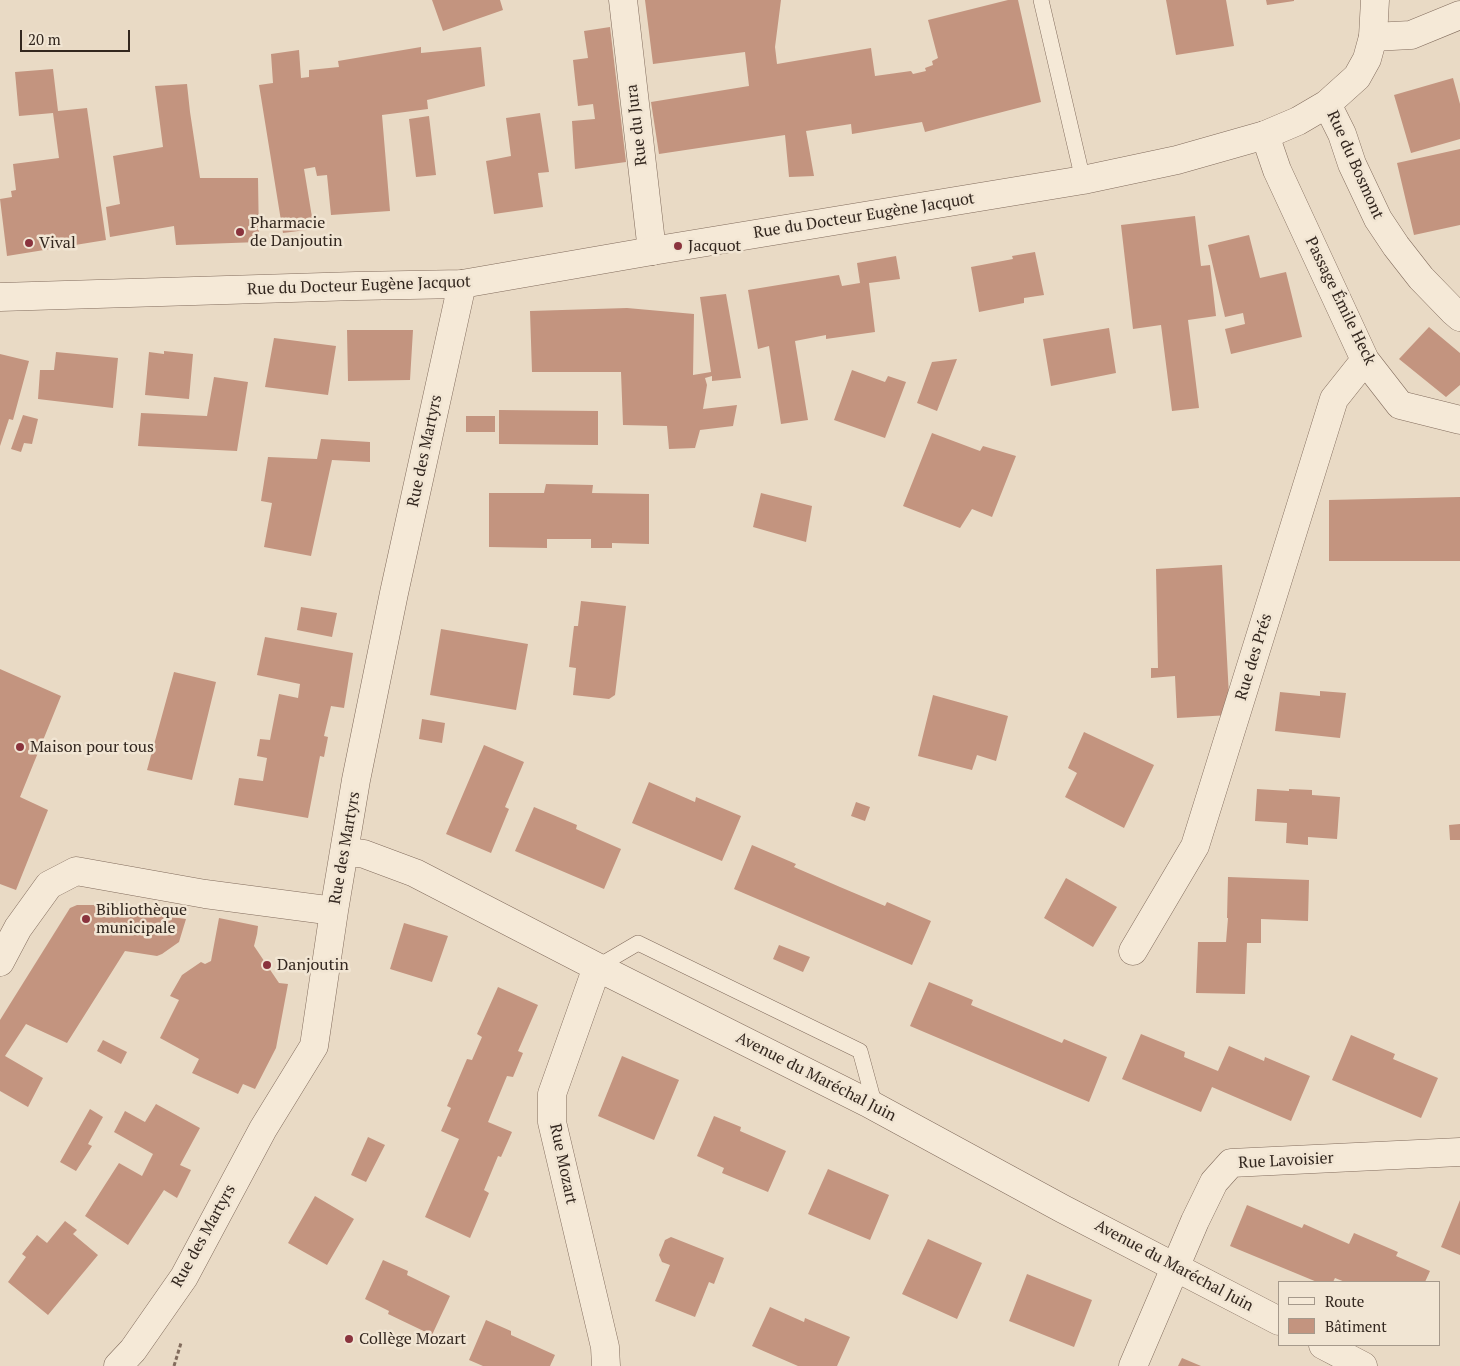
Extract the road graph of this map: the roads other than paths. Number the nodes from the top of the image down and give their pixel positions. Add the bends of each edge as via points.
1 (623, 0) edge
2 (1041, 0) edge
3 (1375, 0) edge
4 (1460, 15) edge
5 (1374, 37) junction
6 (1328, 104) junction
7 (1265, 136) junction
8 (1083, 180) junction
9 (652, 251) junction
10 (462, 284) junction
11 (0, 297) edge
12 (1460, 317) edge
13 (1365, 360) junction
14 (1460, 420) edge
15 (345, 851) junction
16 (334, 911) junction
17 (1133, 951) dead end
18 (0, 962) edge
19 (597, 967) junction
20 (875, 1106) junction
21 (1460, 1152) edge
22 (1176, 1268) junction
23 (1278, 1320) edge
24 (1325, 1346) edge
25 (127, 1361) edge
26 (606, 1366) edge
27 (1133, 1366) edge
28 (1363, 1366) edge

1 - 9 street, Rue du Jura
2 - 8 lane
3 - 5 street, Rue du Bosmont
4 - 5 street via 1411,35
5 - 6 street, Rue du Bosmont via 1357,77
6 - 7 street, Rue du Docteur Eugène Jacquot
6 - 12 street, Rue du Bosmont via 1378,219 1421,278
7 - 8 street, Rue du Docteur Eugène Jacquot via 1178,160
7 - 13 street, Passage Émile Heck via 1277,170
8 - 9 street, Rue du Docteur Eugène Jacquot
9 - 10 street, Rue du Docteur Eugène Jacquot
10 - 11 street, Rue du Docteur Eugène Jacquot
10 - 15 street, Rue des Martyrs via 394,593
13 - 14 street, Passage Émile Heck via 1400,404
13 - 17 street, Rue des Prés via 1334,399 1195,846
15 - 16 street, Rue des Martyrs
15 - 19 street, Avenue du Maréchal Juin via 364,854 415,873
16 - 18 street via 205,894 76,871 49,885 18,928
16 - 25 street, Rue des Martyrs via 314,1046 263,1128 184,1278
19 - 20 street, Avenue du Maréchal Juin
19 - 20 lane via 638,943 860,1051
19 - 26 street, Rue Mozart via 552,1094 552,1122 605,1347
20 - 22 street, Avenue du Maréchal Juin
21 - 22 street, Rue Lavoisier via 1231,1164 1214,1182
22 - 23 street, Avenue du Maréchal Juin
22 - 27 street, Rue Lavoisier
24 - 28 street

